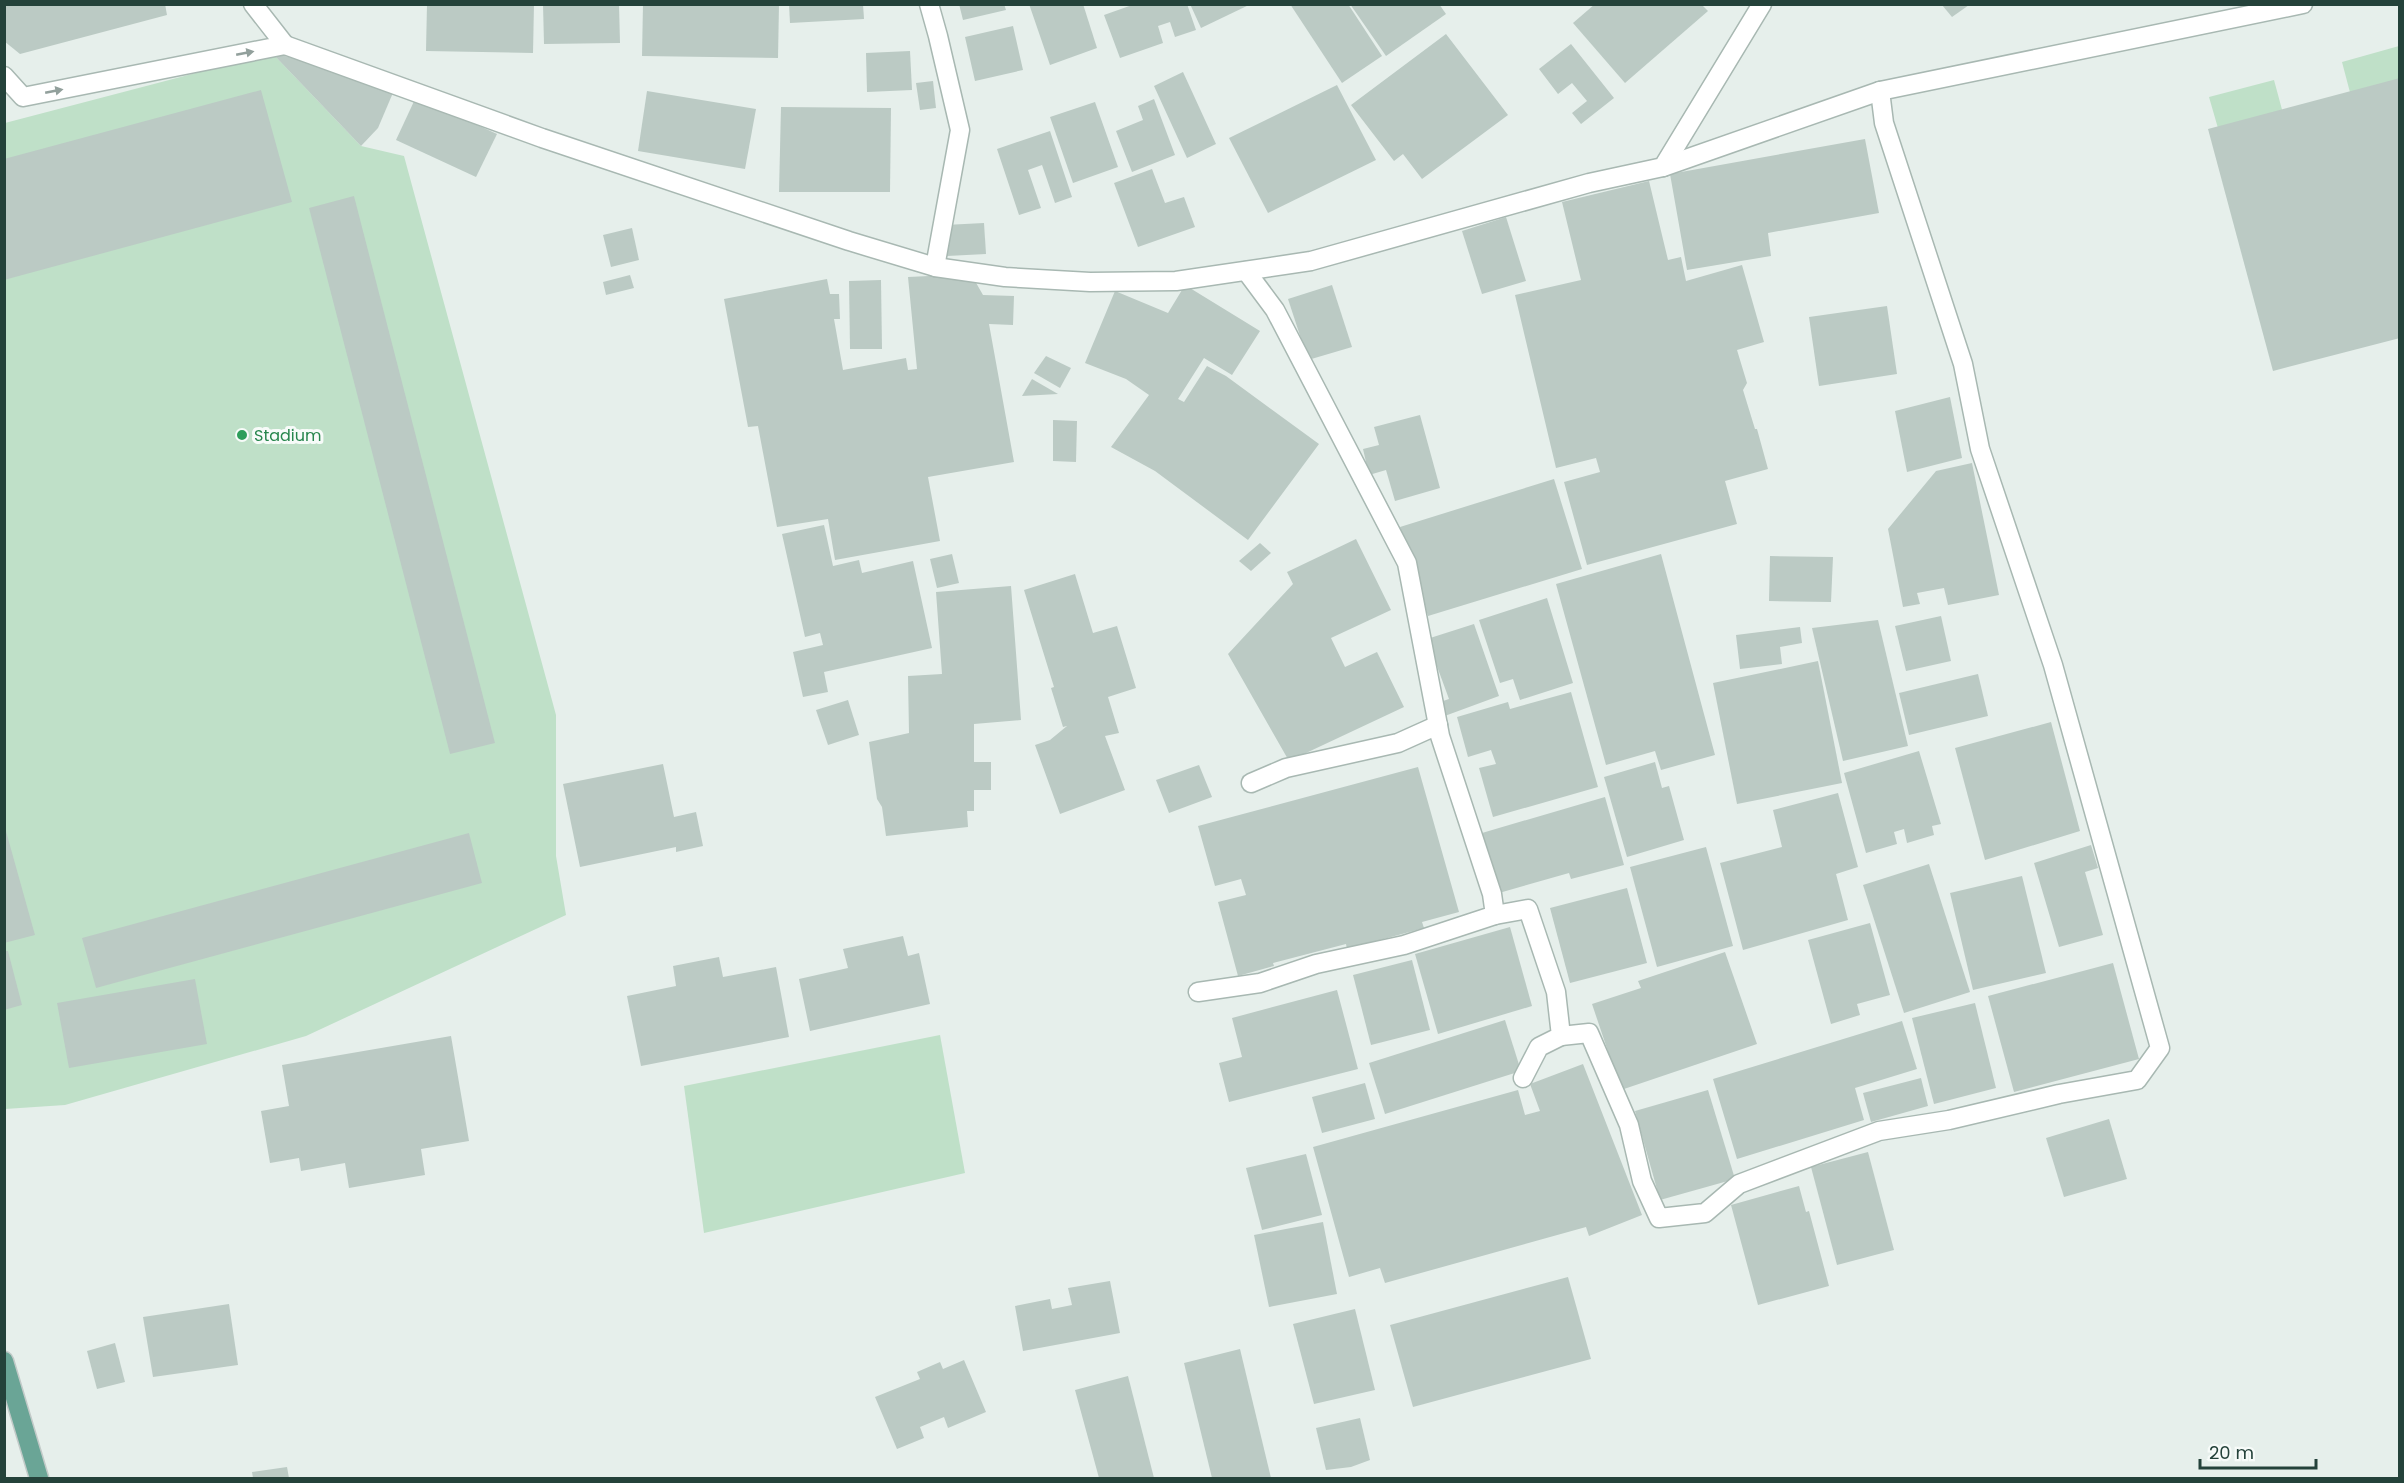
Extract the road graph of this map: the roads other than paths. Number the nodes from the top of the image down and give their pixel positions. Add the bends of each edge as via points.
1 (253, 4) edge
2 (929, 4) edge
3 (1762, 4) edge
4 (2303, 4) edge
5 (285, 45) junction
6 (4, 76) edge
7 (1880, 91) junction
8 (1663, 167) junction
9 (935, 267) junction
10 (1246, 271) junction
11 (1438, 725) junction
12 (1251, 783) dead end
13 (1495, 915) junction
14 (1198, 992) dead end
15 (1560, 1036) junction
16 (1523, 1078) dead end
17 (4, 1360) edge
18 (39, 1479) edge

1 - 5 street
2 - 9 street via 960,130
3 - 8 street
4 - 7 street
6 -> 5 street via 23,97
5 - 9 street via 542,138
7 - 8 street
7 - 15 street via 1884,123 1963,364 1980,449 2053,665 2160,1048 2137,1080 1879,1131 1739,1184 1705,1213 1659,1218 1642,1181 1629,1125 1589,1033
8 - 10 street via 1589,183 1311,261
9 - 10 street via 1005,278 1090,282 1176,281
10 - 11 street via 1275,310 1407,563
11 - 12 street via 1398,744 1286,768
11 - 13 street via 1492,894
13 - 14 street via 1404,945 1316,964 1260,983
13 - 15 street via 1528,909 1556,992
15 - 16 street via 1539,1047
17 - 18 main road

